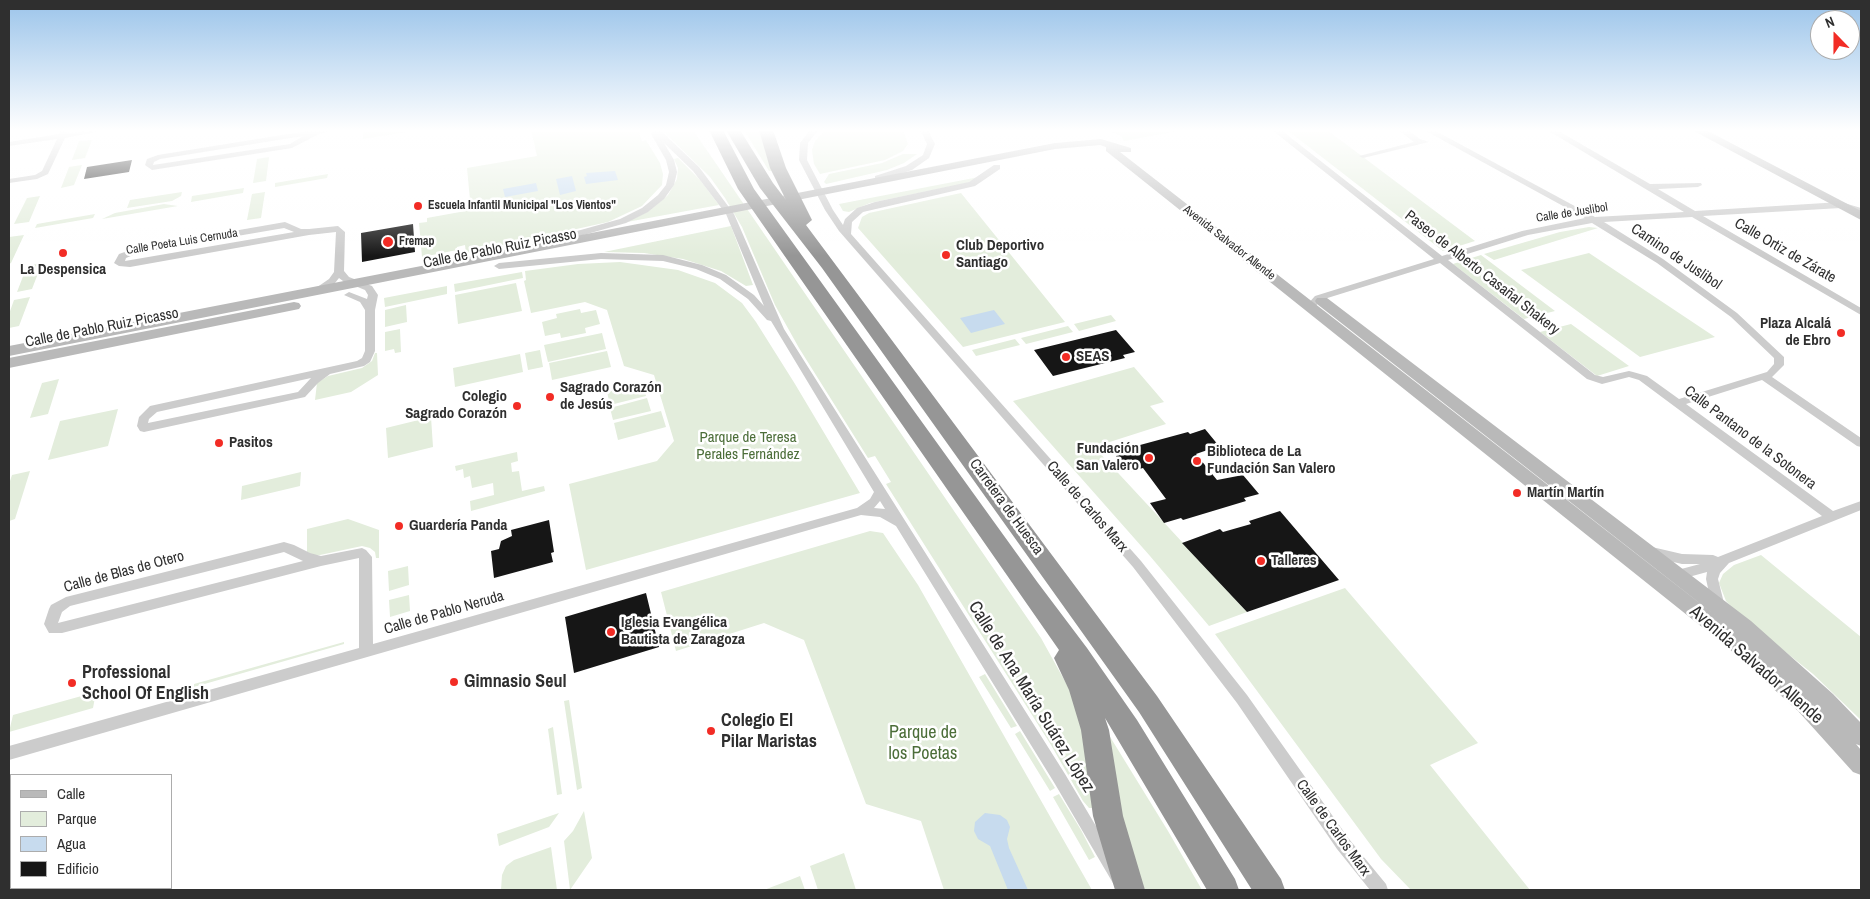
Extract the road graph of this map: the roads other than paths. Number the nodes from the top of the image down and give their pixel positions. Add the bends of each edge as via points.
1 (45, 172) edge
2 (673, 172) edge
3 (698, 172) edge
4 (733, 172) edge
5 (737, 172) edge
6 (758, 172) edge
7 (780, 172) edge
8 (810, 172) edge
9 (900, 172) edge
10 (930, 172) edge
11 (963, 172) edge
12 (990, 172) edge
13 (1147, 172) edge
14 (1329, 172) edge
15 (1503, 172) edge
16 (1622, 172) edge
17 (1776, 172) edge
18 (1794, 172) edge
19 (11, 181) edge
20 (1698, 185) dead end
21 (1648, 187) junction
22 (853, 188) junction
23 (746, 189) junction
24 (1841, 206) junction
25 (1861, 206) edge
26 (1861, 211) edge
27 (1695, 214) junction
28 (1861, 216) edge
29 (1592, 220) junction
30 (691, 222) junction
31 (290, 228) junction
32 (309, 232) junction
33 (847, 235) junction
34 (277, 238) junction
35 (1440, 259) junction
36 (465, 262) junction
37 (828, 264) junction
38 (499, 266) junction
39 (339, 272) junction
40 (356, 282) junction
41 (318, 290) junction
42 (372, 291) junction
43 (349, 295) junction
44 (1314, 302) junction
45 (370, 310) junction
46 (1861, 312) edge
47 (779, 329) junction
48 (9, 351) edge
49 (9, 363) edge
50 (326, 372) junction
51 (1763, 376) junction
52 (293, 379) junction
53 (1600, 381) joint
54 (1651, 383) joint
55 (309, 386) junction
56 (1678, 403) junction
57 (1861, 443) edge
58 (1502, 458) junction
59 (1524, 458) junction
60 (880, 492) junction
61 (1861, 505) edge
62 (862, 511) junction
63 (1831, 516) junction
64 (901, 525) junction
65 (1634, 542) junction
66 (294, 549) junction
67 (1727, 558) junction
68 (321, 561) junction
69 (1645, 570) junction
70 (272, 574) junction
71 (1678, 576) junction
72 (1029, 590) junction
73 (1718, 607) junction
74 (366, 652) junction
75 (1861, 737) edge
76 (9, 753) edge
77 (1861, 764) edge
78 (1243, 846) junction
79 (1126, 890) edge
80 (1130, 890) edge
81 (1224, 890) edge
82 (1270, 890) edge
83 (1284, 890) edge
84 (1380, 890) edge

1 - 19 street
2 - 36 street, Calle de Ana María Suárez López via 668,188 650,206 628,219
3 - 47 street, Calle de Ana María Suárez López via 730,214
4 - 23 highway
5 - 23 highway, Carretera de Huesca
6 - 37 highway, Carretera de Huesca
7 - 37 highway
8 - 33 street, Calle de Carlos Marx via 829,210
9 - 22 street
10 - 22 main road, Calle de Pablo Ruiz Picasso
11 - 22 main road, Calle de Pablo Ruiz Picasso
12 - 33 street, Calle de Pablo Ruiz Picasso via 972,184 860,210 848,221
13 - 44 main road, Avenida Salvador Allende
14 - 35 street, Paseo de Alberto Casañal Shakery
15 - 29 street, Camino de Juslibol
16 - 21 street, Calle Ortiz de Zárate
17 - 24 main road
18 - 25 main road
20 - 21 street
21 - 27 street, Calle Ortiz de Zárate
22 - 30 main road, Calle de Pablo Ruiz Picasso
23 - 72 highway, Carretera de Huesca
24 - 26 street, Calle de Juslibol
24 - 27 street, Calle de Juslibol
24 - 28 main road
27 - 29 street, Calle de Juslibol
27 - 46 street, Calle Ortiz de Zárate
29 - 35 street, Calle de Juslibol via 1532,231
29 - 51 street, Camino de Juslibol via 1690,281 1772,349 1779,357 1779,365 1775,372
30 - 36 main road, Calle de Pablo Ruiz Picasso
30 - 38 main road, Calle de Pablo Ruiz Picasso
31 - 32 street, Calle Poeta Luis Cernuda
31 - 34 street, Calle Poeta Luis Cernuda
31 - 34 street, Calle Poeta Luis Cernuda via 277,226 136,251 122,256 119,263 130,264
32 - 34 street, Calle Poeta Luis Cernuda
32 - 39 street, Calle Poeta Luis Cernuda via 339,230
33 - 84 street, Calle de Carlos Marx via 1137,564 1242,699
35 - 44 street, Calle de Juslibol
35 - 53 street, Paseo de Alberto Casañal Shakery
36 - 40 main road, Calle de Pablo Ruiz Picasso
37 - 78 highway, Carretera de Huesca via 1148,704
38 - 42 main road, Calle de Pablo Ruiz Picasso
38 - 47 street, Calle de Ana María Suárez López via 626,256 676,261 710,271 734,284 756,301
39 - 40 street via 343,278
39 - 41 street, Calle de Pablo Ruiz Picasso
40 - 41 main road, Calle de Pablo Ruiz Picasso
40 - 42 street
41 - 48 main road, Calle de Pablo Ruiz Picasso
42 - 43 main road, Calle de Pablo Ruiz Picasso
42 - 45 street
43 - 45 street via 363,300
43 - 49 main road, Calle de Pablo Ruiz Picasso
44 - 58 main road, Avenida Salvador Allende
44 - 59 main road, Avenida Salvador Allende
45 - 50 street via 370,351 366,360
47 - 60 street, Calle de Ana María Suárez López
50 - 52 street
50 - 55 street
51 - 56 street, Camino de Juslibol
51 - 57 street
52 - 55 street via 302,380
52 - 55 street via 154,409 145,414 142,426 150,428 291,397 301,394
53 - 54 street via 1629,374
54 - 56 street, Calle Pantano de la Sotonera
56 - 63 street, Calle Pantano de la Sotonera
58 - 59 street
58 - 69 main road, Avenida Salvador Allende
59 - 65 main road, Avenida Salvador Allende
60 - 62 street, Calle de Pablo Neruda via 874,502
60 - 64 street, Calle de Ana María Suárez López
61 - 63 street
62 - 64 street, Calle de Ana María Suárez López via 882,513
62 - 74 street, Calle de Pablo Neruda
63 - 67 street
64 - 79 street, Calle de Ana María Suárez López
65 - 67 street via 1654,553 1679,559 1706,561
65 - 71 main road, Avenida Salvador Allende
66 - 68 street, Calle de Blas de Otero
66 - 70 street, Calle de Blas de Otero via 296,555 289,565
66 - 70 street, Calle de Blas de Otero via 284,547 66,602 56,609 51,624 54,629 62,628
67 - 71 street
67 - 73 street via 1714,571 1712,579
68 - 70 street, Calle de Blas de Otero
68 - 74 street, Calle de Blas de Otero via 357,553 365,555
69 - 71 street, Avenida Salvador Allende
69 - 77 main road, Avenida Salvador Allende via 1784,684
71 - 73 main road, Avenida Salvador Allende
72 - 80 highway via 1075,674 1088,710 1098,745 1108,816
72 - 81 highway, Carretera de Huesca via 1127,729
73 - 75 main road, Avenida Salvador Allende via 1806,680
74 - 76 street, Calle de Pablo Neruda
78 - 82 highway, Carretera de Huesca
78 - 83 highway

